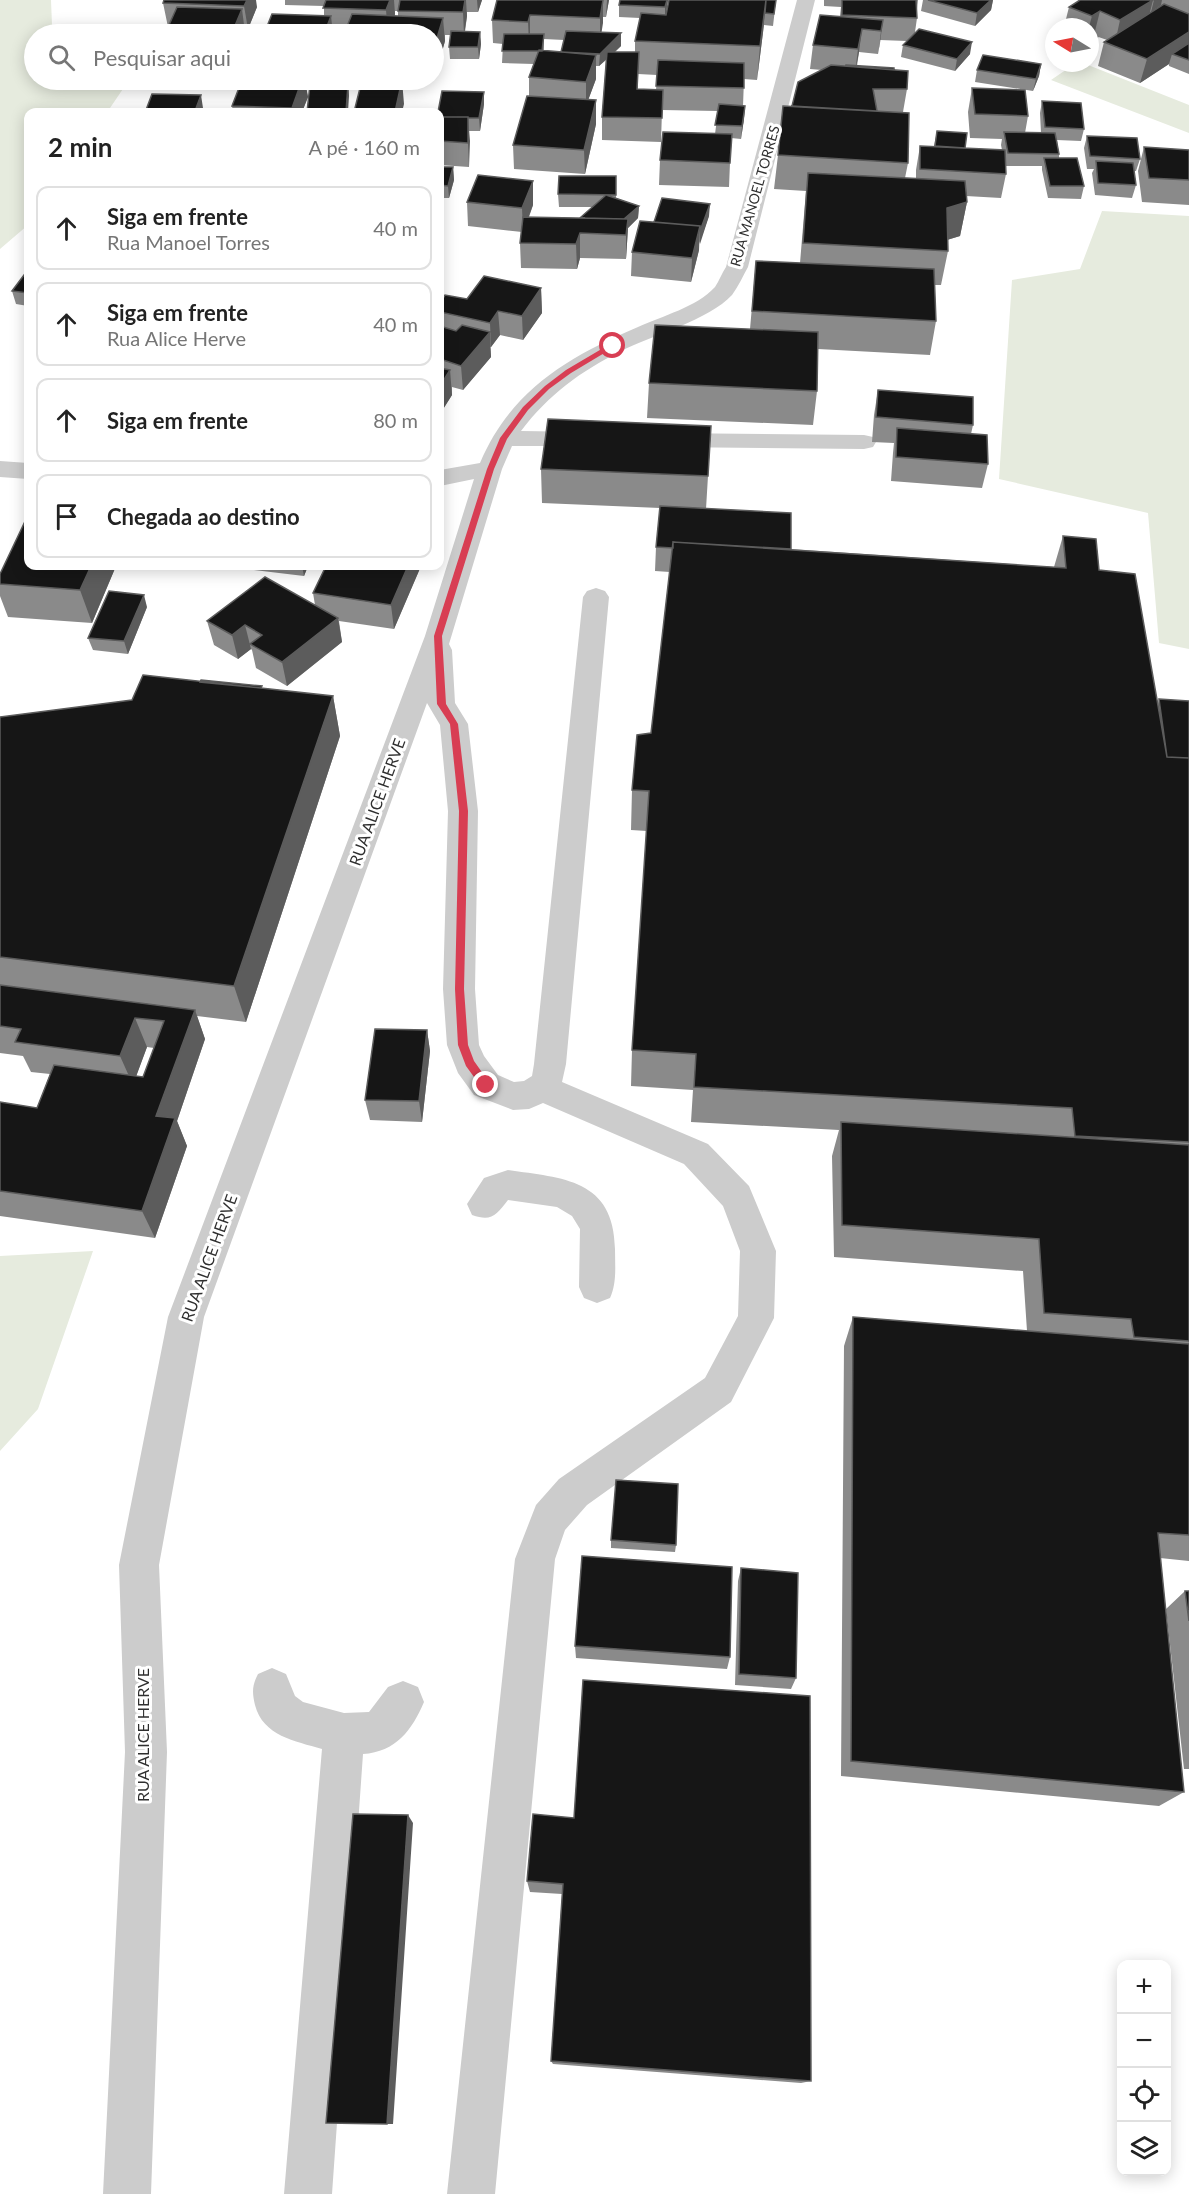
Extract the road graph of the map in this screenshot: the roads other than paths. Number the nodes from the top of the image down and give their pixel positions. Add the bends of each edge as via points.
1 (806, 0) edge
2 (608, 439) edge
3 (643, 440) edge
4 (864, 441) dead end
5 (497, 454) junction
6 (0, 469) edge
7 (24, 471) edge
8 (444, 476) edge
9 (596, 597) dead end
10 (438, 636) junction
11 (542, 1088) junction
12 (484, 1204) dead end
13 (597, 1287) dead end
14 (272, 1688) dead end
15 (403, 1702) dead end
16 (344, 1734) junction
17 (127, 2194) edge
18 (308, 2194) edge
19 (471, 2194) edge

1 - 5 street, RUA MANOEL TORRES via 737,267 724,290 708,304 613,346 568,371 526,408
2 - 5 street
3 - 4 street
5 - 8 street
5 - 10 street, RUA ALICE HERVE
6 - 7 street
9 - 11 street via 550,1064
10 - 11 street via 441,704 454,724 463,811 459,989 463,1045 486,1085 513,1096 529,1095
10 - 17 street, RUA ALICE HERVE via 186,1317 139,1566 146,1752
11 - 19 street via 696,1154 737,1197 758,1251 756,1318 718,1390 573,1492 550,1518 535,1559
12 - 13 street via 496,1189 508,1185 563,1193 584,1205 597,1227
14 - 16 street via 277,1709 293,1720
15 - 16 street via 378,1732
16 - 18 street

